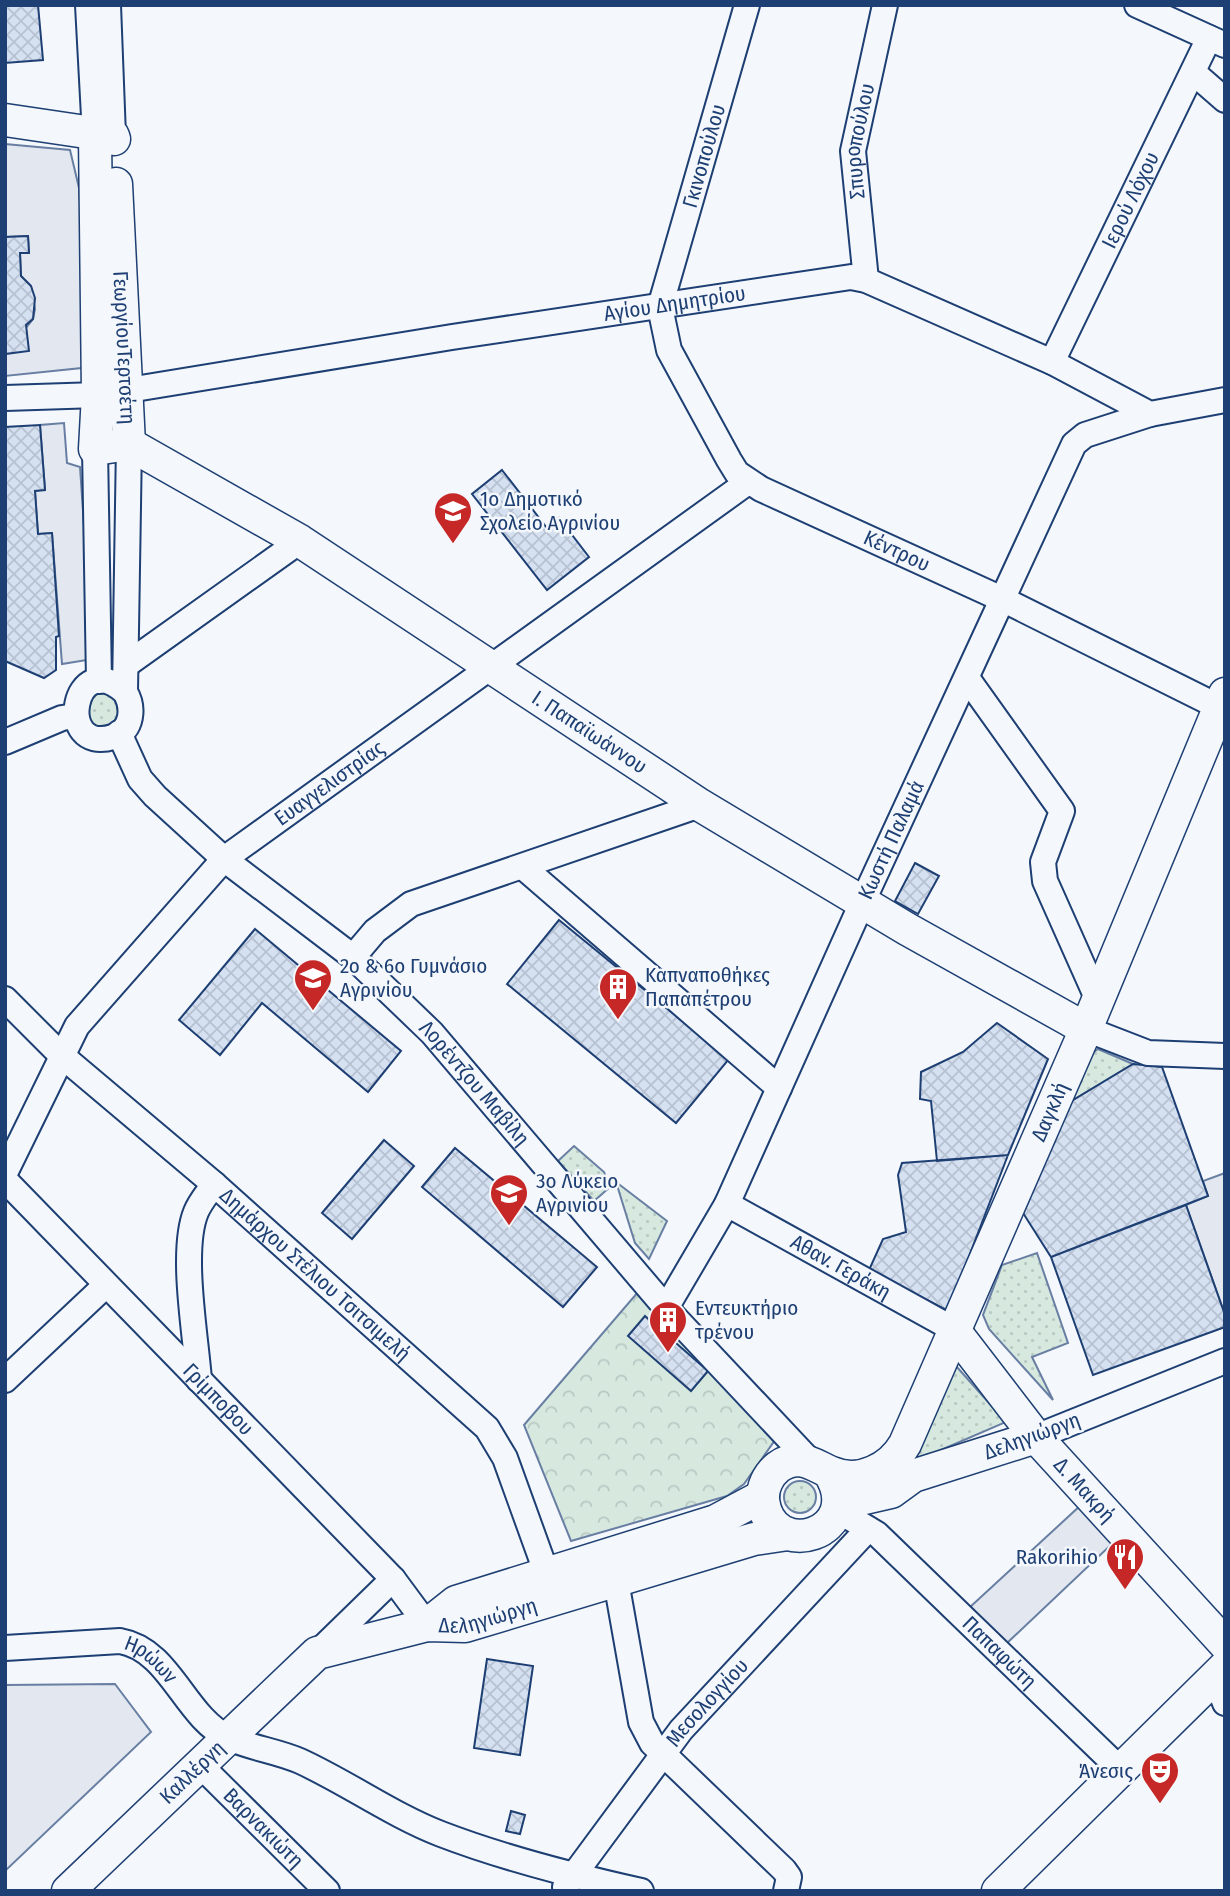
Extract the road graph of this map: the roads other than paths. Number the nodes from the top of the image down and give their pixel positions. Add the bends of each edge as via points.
1 (88, 5) edge
2 (108, 5) edge
3 (747, 5) edge
4 (885, 5) edge
5 (1137, 5) edge
6 (1217, 41) edge
7 (1194, 72) junction
8 (1225, 100) edge
9 (5, 121) edge
10 (104, 136) junction
11 (866, 280) junction
12 (660, 307) junction
13 (1052, 362) junction
14 (112, 392) junction
15 (5, 398) edge
16 (1225, 400) edge
17 (1150, 414) junction
18 (130, 444) junction
19 (95, 449) junction
20 (748, 482) junction
21 (300, 541) junction
22 (1004, 600) junction
23 (125, 665) junction
24 (494, 667) junction
25 (968, 678) junction
26 (99, 681) junction
27 (125, 692) junction
28 (1223, 704) edge
29 (75, 716) junction
30 (119, 733) junction
31 (5, 743) edge
32 (700, 805) junction
33 (224, 859) junction
34 (523, 867) junction
35 (862, 903) junction
36 (353, 957) junction
37 (5, 999) edge
38 (1098, 1000) junction
39 (1086, 1030) junction
40 (61, 1055) junction
41 (1225, 1056) edge
42 (779, 1088) junction
43 (5, 1172) edge
44 (5, 1180) edge
45 (214, 1184) junction
46 (727, 1204) junction
47 (106, 1285) junction
48 (666, 1308) junction
49 (953, 1329) junction
50 (1225, 1361) edge
51 (5, 1380) edge
52 (199, 1380) junction
53 (1036, 1437) junction
54 (905, 1444) junction
55 (819, 1466) junction
56 (913, 1476) junction
57 (880, 1494) junction
58 (762, 1496) junction
59 (838, 1507) junction
60 (872, 1532) junction
61 (788, 1534) junction
62 (613, 1567) junction
63 (393, 1579) junction
64 (551, 1586) junction
65 (427, 1625) junction
66 (1225, 1644) edge
67 (5, 1648) edge
68 (317, 1653) junction
69 (1221, 1683) edge
70 (228, 1737) junction
71 (662, 1755) junction
72 (201, 1766) junction
73 (1122, 1771) junction
74 (568, 1884) edge
75 (68, 1891) edge
76 (327, 1891) edge
77 (641, 1891) edge
78 (786, 1891) edge
79 (998, 1891) edge

1 - 10 street, ΓεωργίουΤερτσέτη
2 - 10 street, ΓεωργίουΤερτσέτη
3 - 12 street, Γκινοπούλου
4 - 11 street, Σπυροπούλου via 853,151
5 - 6 street
6 - 7 street, Ιερού Λόχου
7 - 8 street
7 - 13 street, Ιερού Λόχου
9 - 10 main road
10 - 14 main road, ΓεωργίουΤερτσέτη
11 - 12 street, Αγίου Δημητρίου via 835,279
11 - 13 street, Αγίου Δημητρίου
12 - 14 street, Αγίου Δημητρίου
12 - 20 street, Κέντρου via 669,350 729,460
13 - 17 street, Αγίου Δημητρίου
14 - 15 street, Αγίου Δημητρίου
14 - 18 main road, ΓεωργίουΤερτσέτη
14 - 19 main road, ΓεωργίουΤερτσέτη
16 - 17 street
17 - 22 street, Κωστή Παλαμά via 1085,435 1074,444
18 - 19 main road
18 - 21 main road, Ι. Παπαϊωάννου
18 - 23 street, ΓεωργίουΤερτσέτη
19 - 26 street, ΓεωργίουΤερτσέτη
20 - 22 street, Κέντρου
20 - 24 street, Ευαγγελιστρίας
21 - 23 street
21 - 24 main road, Ι. Παπαϊωάννου
22 - 25 street, Κωστή Παλαμά
22 - 28 street, Κέντρου
23 - 27 street, ΓεωργίουΤερτσέτη
24 - 32 main road, Ι. Παπαϊωάννου
24 - 33 street, Ευαγγελιστρίας
25 - 35 street, Κωστή Παλαμά
25 - 38 street via 1062,811 1043,872
26 - 27 street via 118,685
26 - 29 street via 77,697
27 - 30 street via 130,718
28 - 38 main road, Δαγκλή
29 - 30 street via 93,736
29 - 31 street
30 - 33 street, Λορέντζου Μαβίλη via 140,779
32 - 34 street
32 - 35 main road, Ι. Παπαϊωάννου
33 - 36 street, Λορέντζου Μαβίλη
33 - 40 street, Ευαγγελιστρίας via 89,1010
34 - 36 street via 411,904 375,931
34 - 42 street
35 - 39 main road, Ι. Παπαϊωάννου
35 - 42 street, Κωστή Παλαμά
36 - 48 street, Λορέντζου Μαβίλη via 432,1033
37 - 40 street, Δημάρχου Στέλιου Τσιτσιμελή
38 - 39 main road, Δαγκλή
39 - 41 street via 1147,1053
39 - 49 main road, Δαγκλή
40 - 43 street, Ευαγγελιστρίας
40 - 45 street, Δημάρχου Στέλιου Τσιτσιμελή
42 - 46 street, Κωστή Παλαμά
44 - 47 street, Γρίμποβου
45 - 52 street via 191,1229
45 - 64 street, Δημάρχου Στέλιου Τσιτσιμελή via 487,1428 505,1458
46 - 48 street, Κωστή Παλαμά
46 - 49 street, Αθαν. Γεράκη
47 - 51 street
47 - 52 street, Γρίμποβου
48 - 55 street, Λορέντζου Μαβίλη
49 - 53 main road, Δ. Μακρή
49 - 54 main road, Δαγκλή
50 - 53 street, Δεληγιώργη
52 - 63 street, Γρίμποβου
53 - 56 main road, Δεληγιώργη
53 - 66 main road, Δ. Μακρή
54 - 55 main road, Δαγκλή via 891,1462 856,1477
54 - 56 main road via 905,1462
55 - 58 main road via 798,1460 776,1468
55 - 59 main road via 836,1483
56 - 57 main road, Δεληγιώργη via 901,1487
57 - 59 main road, Δεληγιώργη
57 - 60 street
58 - 61 main road via 771,1521
58 - 62 main road, Δεληγιώργη
59 - 60 street, Παπαφώτη
59 - 61 main road via 833,1519 818,1532
60 - 71 street, Μεσολογγίου
60 - 73 street, Παπαφώτη
61 - 62 main road, Δεληγιώργη
62 - 64 main road, Δεληγιώργη
62 - 71 street via 641,1722
63 - 65 street, Γρίμποβου
63 - 68 street
64 - 65 main road, Δεληγιώργη via 456,1602
65 - 68 main road, Δεληγιώργη
67 - 70 street, Ηρώων via 133,1644 150,1654 197,1712
68 - 70 main road, Καλλέργη
69 - 73 main road
70 - 72 main road, Καλλέργη
70 - 74 street via 298,1760 441,1834
71 - 74 street, Μεσολογγίου
71 - 78 street via 784,1870 789,1877
72 - 75 main road, Καλλέργη
72 - 76 street, Βαρνακιώτη
73 - 79 main road
74 - 77 street

